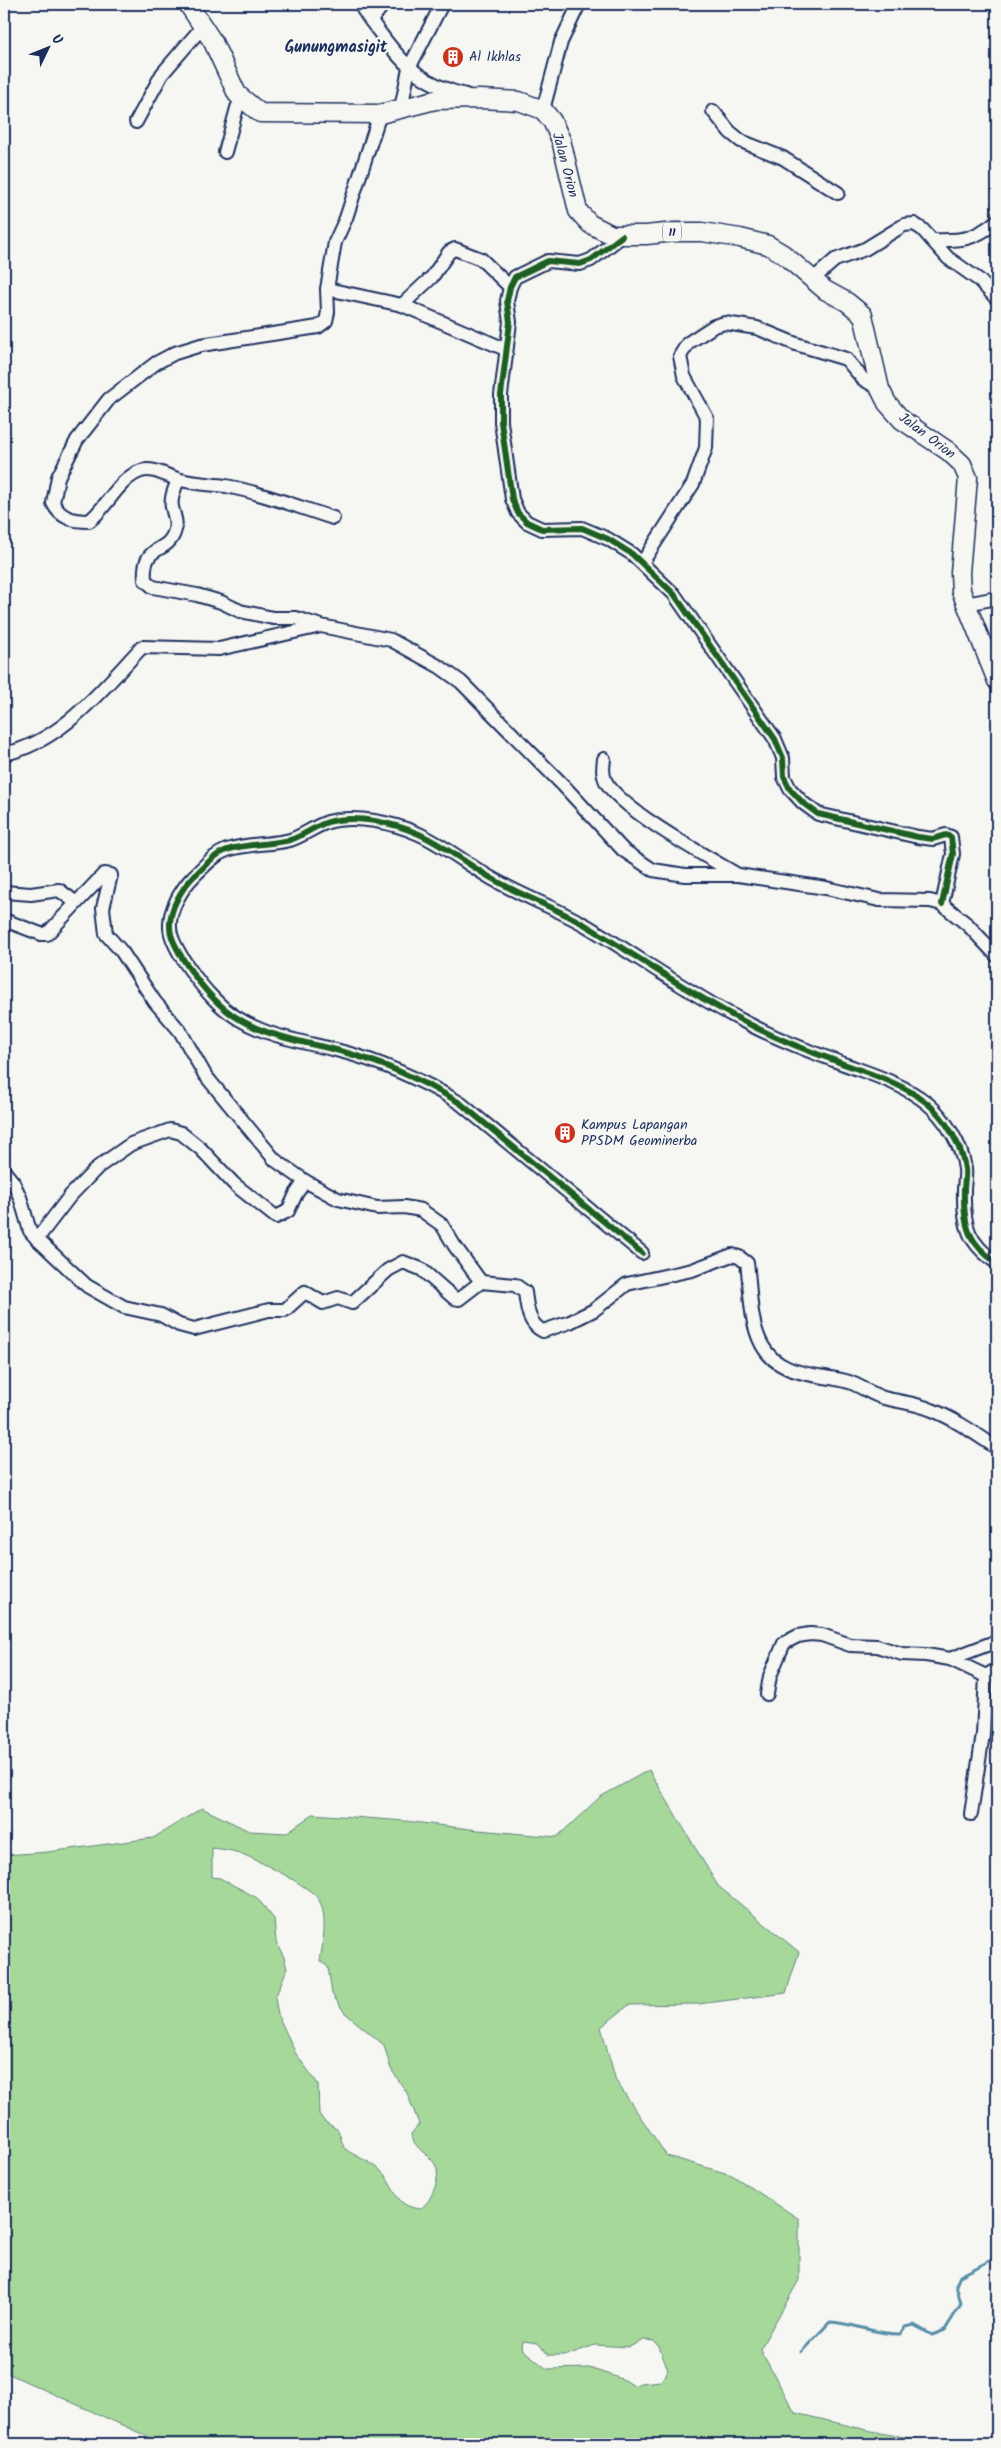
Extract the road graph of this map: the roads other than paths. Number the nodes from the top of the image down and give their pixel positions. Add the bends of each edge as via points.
1 (188, 4) edge
2 (360, 4) edge
3 (384, 4) edge
4 (442, 4) edge
5 (579, 4) edge
6 (371, 20) junction
7 (204, 25) junction
8 (409, 68) junction
9 (242, 97) junction
10 (480, 98) junction
11 (401, 109) junction
12 (543, 110) junction
13 (713, 111) dead end
14 (380, 114) junction
15 (136, 122) dead end
16 (225, 152) dead end
17 (838, 193) dead end
18 (997, 221) edge
19 (622, 236) junction
20 (932, 240) junction
21 (812, 280) junction
22 (510, 287) junction
23 (326, 289) junction
24 (997, 300) edge
25 (402, 305) junction
26 (505, 349) junction
27 (880, 390) junction
28 (178, 480) junction
29 (332, 518) dead end
30 (642, 562) junction
31 (997, 598) edge
32 (966, 604) junction
33 (321, 626) junction
34 (997, 677) edge
35 (4, 754) edge
36 (604, 759) dead end
37 (738, 875) junction
38 (4, 892) edge
39 (75, 902) junction
40 (942, 904) junction
41 (4, 920) edge
42 (997, 956) edge
43 (4, 1171) edge
44 (305, 1181) junction
45 (37, 1239) junction
46 (642, 1253) dead end
47 (997, 1263) edge
48 (481, 1282) junction
49 (997, 1448) edge
50 (997, 1641) edge
51 (950, 1659) junction
52 (997, 1669) edge
53 (986, 1676) junction
54 (767, 1694) dead end
55 (971, 1814) dead end

1 - 7 highway
2 - 6 street
3 - 6 street
4 - 8 street
5 - 12 street via 561,42
6 - 8 street
7 - 9 highway via 228,80
7 - 15 street via 162,74
8 - 10 street via 431,84
8 - 11 street
9 - 14 highway via 260,113
9 - 16 street
10 - 11 highway via 435,100
10 - 12 highway via 519,101
11 - 14 highway
12 - 19 highway, Jalan Orion / 11 via 561,140 578,211 590,224
13 - 17 street via 741,141 783,158
14 - 23 street via 346,218 339,229
18 - 20 street via 967,240
19 - 21 highway, Jalan Orion / 11 via 684,232 740,238 783,254
19 - 22 street via 591,260 580,264 548,261 515,277
20 - 21 street via 914,224 904,225 865,249 835,260
20 - 24 street
21 - 27 highway, Jalan Orion / 11 via 863,315
22 - 25 street via 480,259 455,249 432,277
22 - 26 street via 510,322
23 - 25 street
23 - 28 street via 328,312 326,321 318,327 201,344 175,353 135,377 109,399 77,440 58,477 53,503 62,516 88,520 101,510 112,493 139,472 153,470
25 - 26 street
26 - 30 street via 500,422 512,498 518,513 542,529 582,528 608,538
27 - 30 street via 863,379 846,358 796,344 757,328 725,323 693,339 680,356 684,376 707,418 706,448 692,484
27 - 32 highway, Jalan Orion / 11 via 902,420 948,451 962,464 968,478 960,573
28 - 29 street via 226,486
28 - 33 street via 171,505 177,522 174,534 169,543 148,556 145,580 153,587 197,595 240,610 273,618 296,618
30 - 40 street via 674,594 775,739 783,758 784,777 803,803 818,814 874,828 933,839 946,835 951,837 953,854
31 - 32 street
32 - 34 highway, Jalan Orion / 11
33 - 35 street via 219,649 142,647 56,732 19,751
33 - 37 street via 391,640 461,682 623,850 652,870 685,875
36 - 37 street via 605,780 628,804
37 - 40 street via 826,888 879,900
38 - 39 street via 31,894 59,890
39 - 41 street via 47,934
39 - 44 street via 104,874 111,875 103,908 106,934 180,1031 205,1075 275,1160
40 - 42 street via 968,925
43 - 45 street via 16,1189 30,1231
44 - 45 street via 288,1211 276,1217 234,1184 188,1138 170,1130 131,1144 98,1167 70,1196
44 - 48 street via 338,1200 377,1208 421,1210 442,1225
45 - 48 street via 87,1286 124,1306 161,1315 194,1329 269,1310 285,1310 305,1292 323,1303 338,1298 352,1303 388,1270 402,1262 421,1269 454,1298 459,1299
46 - 47 street via 460,1103 432,1086 338,1050 245,1024 215,1000 174,942 170,927 173,911 186,884 217,854 230,848 292,839 326,822 347,818 392,825 416,833 446,848 496,881 587,926 740,1020 786,1043 895,1083 925,1101 941,1116 953,1135 965,1169 964,1196 970,1239
48 - 49 street via 515,1286 525,1292 528,1313 543,1331 594,1310 626,1284 692,1270 732,1254 747,1264 757,1331 762,1346 775,1362 802,1374 852,1383 882,1398 930,1409
50 - 51 street
51 - 53 street
51 - 54 street via 902,1654 877,1646 850,1645 822,1635 798,1636 784,1643 770,1676
52 - 53 street
53 - 55 street

